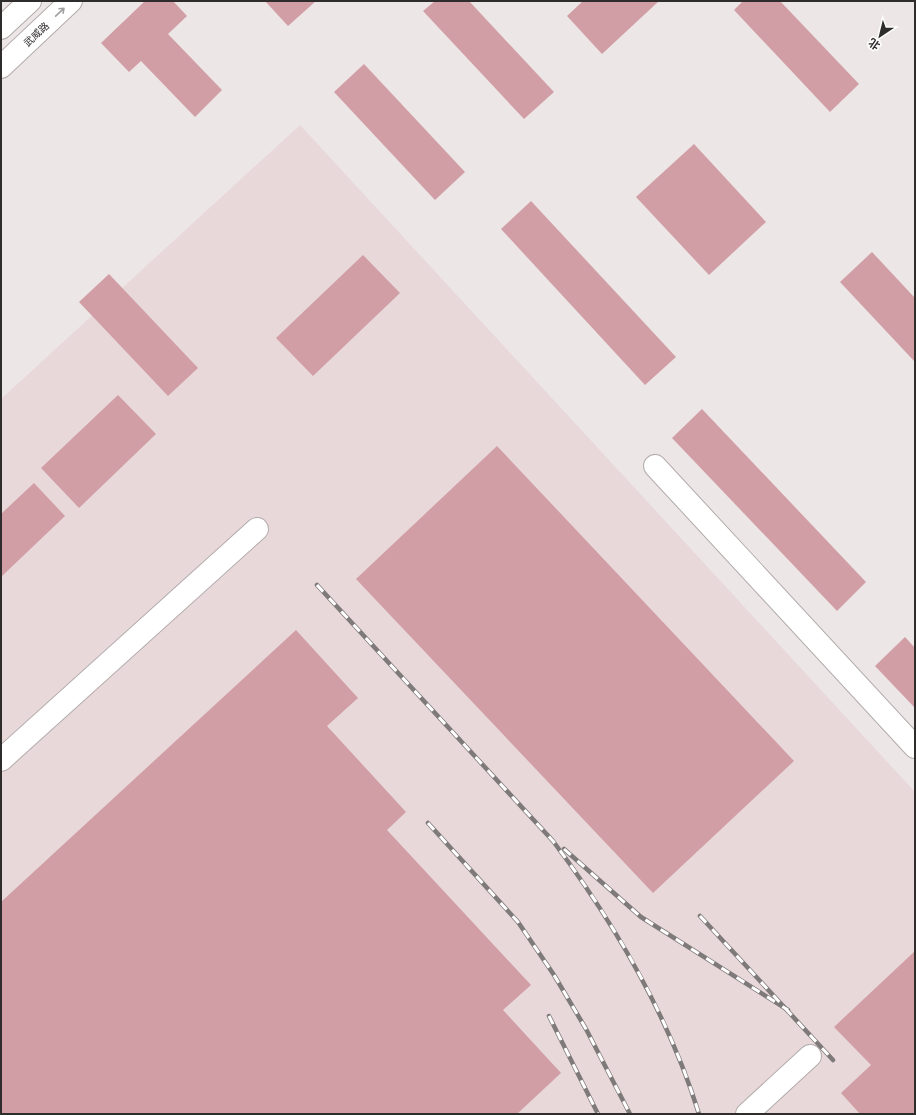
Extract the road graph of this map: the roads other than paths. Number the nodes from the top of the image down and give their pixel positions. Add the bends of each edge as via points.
1 (30, 1) edge
2 (71, 1) edge
3 (1, 28) edge
4 (1, 67) edge
5 (656, 466) dead end
6 (257, 529) dead end
7 (915, 747) edge
8 (1, 760) edge
9 (810, 1056) dead end
10 (747, 1114) edge

1 - 3 street
4 -> 2 street, 武威路
5 - 7 street
6 - 8 street
9 - 10 street

